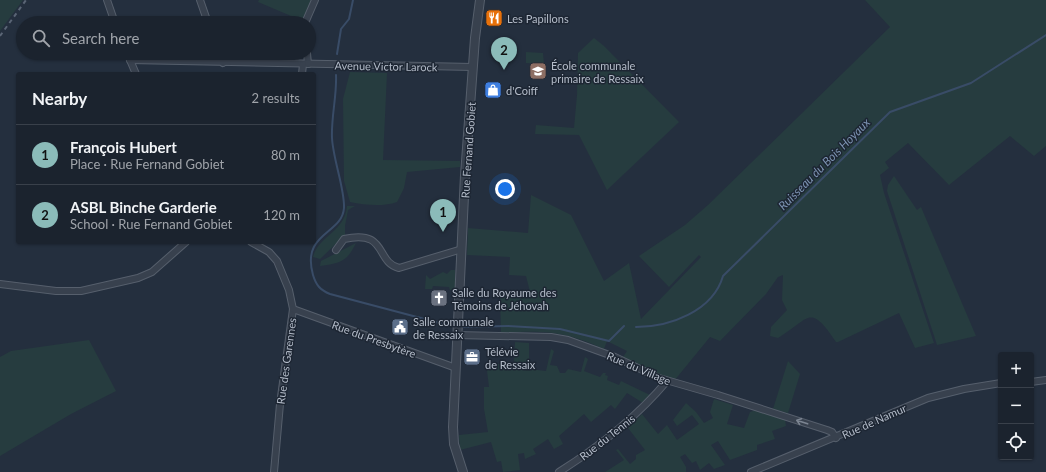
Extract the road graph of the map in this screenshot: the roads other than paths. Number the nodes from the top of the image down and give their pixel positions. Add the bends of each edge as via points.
1 (107, 0) edge
2 (200, 0) edge
3 (315, 0) edge
4 (480, 0) edge
5 (113, 16) edge
6 (206, 16) edge
7 (308, 16) edge
8 (130, 60) joint
9 (222, 60) edge
10 (306, 60) edge
11 (223, 63) junction
12 (306, 64) junction
13 (473, 67) junction
14 (135, 72) edge
15 (303, 72) edge
16 (184, 244) edge
17 (255, 244) edge
18 (462, 249) junction
19 (336, 250) dead end
20 (0, 284) edge
21 (293, 310) junction
22 (458, 335) junction
23 (456, 368) junction
24 (1046, 380) edge
25 (669, 382) junction
26 (1034, 382) edge
27 (998, 384) edge
28 (836, 438) junction
29 (274, 472) edge
30 (463, 472) edge
31 (559, 472) edge
32 (752, 472) edge

1 - 5 street
2 - 6 street
3 - 7 street
4 - 13 street, Rue Fernand Gobiet
8 - 11 street, Avenue Victor Larock
8 - 14 street
9 - 11 street
10 - 12 street
11 - 12 street, Avenue Victor Larock
12 - 13 street, Avenue Victor Larock
12 - 15 street
13 - 18 street, Rue Fernand Gobiet
16 - 20 street via 152,272 138,278 88,289 56,291
17 - 21 street, Rue des Garennes via 277,260 289,290
18 - 19 street via 402,268 392,266 380,247 369,239 344,239
18 - 22 street, Rue Fernand Gobiet
21 - 23 street, Rue du Presbytère
21 - 29 street, Rue des Garennes
22 - 23 street, Rue Fernand Gobiet
22 - 25 street, Rue du Village via 551,337 568,340 615,357
23 - 30 street, Rue Fernand Gobiet via 454,444
24 - 26 street
28 -> 25 street, Rue du Village via 832,432 821,428
25 - 31 street, Rue du Tennis via 617,432
27 - 28 street, Rue de Namur via 928,398
28 - 32 street, Rue de Namur

